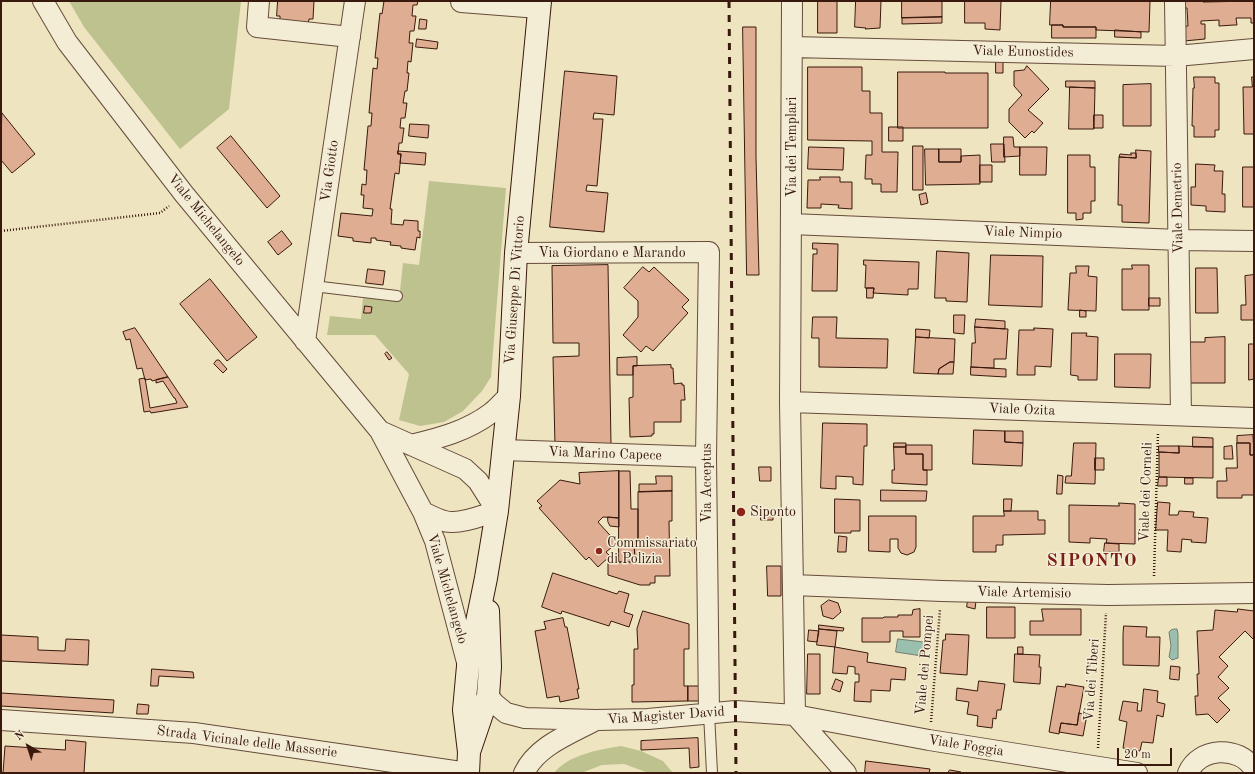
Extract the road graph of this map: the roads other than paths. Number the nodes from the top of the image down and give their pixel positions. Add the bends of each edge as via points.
1 (43, 1) edge
2 (259, 1) edge
3 (355, 1) edge
4 (461, 1) edge
5 (792, 1) edge
6 (1175, 1) edge
7 (540, 5) edge
8 (350, 37) junction
9 (792, 47) junction
10 (1254, 49) edge
11 (1176, 56) junction
12 (791, 224) junction
13 (1179, 240) junction
14 (1254, 241) edge
15 (709, 252) joint
16 (516, 253) junction
17 (313, 286) junction
18 (397, 296) dead end
19 (305, 341) junction
20 (509, 396) junction
21 (790, 402) junction
22 (1181, 415) junction
23 (1254, 418) edge
24 (380, 431) junction
25 (411, 445) junction
26 (503, 450) junction
27 (706, 457) junction
28 (497, 511) junction
29 (424, 512) junction
30 (486, 578) junction
31 (793, 585) junction
32 (1254, 593) edge
33 (468, 666) junction
34 (488, 696) junction
35 (709, 714) junction
36 (795, 715) junction
37 (1, 720) edge
38 (596, 720) junction
39 (1250, 757) edge
40 (468, 766) edge
41 (524, 773) edge
42 (712, 773) edge
43 (846, 773) edge
44 (1137, 773) edge
45 (1188, 773) edge

1 - 19 street, Viale Michelangelo via 67,42 184,194
2 - 8 street via 257,27
3 - 8 street, Via Giotto
4 - 7 street
5 - 9 street, Via dei Templari
6 - 11 street, Viale Demetrio
7 - 16 main road, Via Giuseppe Di Vittorio
8 - 17 street, Via Giotto
9 - 11 street, Viale Eunostides
9 - 12 street, Via dei Templari
10 - 11 street, Viale Eunostides
11 - 13 street, Viale Demetrio
12 - 13 street, Viale Nimpio
12 - 21 street, Via dei Templari
13 - 14 street, Viale Nimpio
13 - 22 street, Viale Demetrio
15 - 16 street, Via Giordano e Marando
15 - 27 street, Via Acceptus
16 - 20 main road, Via Giuseppe Di Vittorio
17 - 18 lane
17 - 19 street, Via Giotto
19 - 24 street, Viale Michelangelo
20 - 25 street via 491,413 472,425 444,438
20 - 26 main road, Via Giuseppe Di Vittorio
21 - 22 street, Viale Ozita
21 - 31 street, Via dei Templari
22 - 23 street, Viale Ozita
24 - 25 street, Viale Michelangelo
24 - 29 street, Viale Michelangelo
25 - 28 street, Viale Michelangelo via 465,469 478,481
26 - 27 street, Via Marino Capece
26 - 28 main road, Via Giuseppe Di Vittorio
27 - 35 street, Via Acceptus
28 - 29 street, Viale Michelangelo via 452,522 436,519
28 - 30 main road, Via Giuseppe Di Vittorio
29 - 33 street, Viale Michelangelo via 435,541
30 - 33 main road, Via Giuseppe Di Vittorio
30 - 34 main road, Via Giuseppe Di Vittorio via 490,667
31 - 32 street, Viale Artemisio via 1108,595
31 - 36 street, Via dei Templari
33 - 40 main road, Via Giuseppe Di Vittorio via 464,710
34 - 38 street, Via Magister David via 506,713 525,718
34 - 40 main road, Via Giuseppe Di Vittorio
35 - 36 street, Via Magister David via 736,711
35 - 38 street, Via Magister David
35 - 42 lane
36 - 43 street
36 - 44 street, Viale Foggia via 929,740
37 - 40 street, Strada Vicinale delle Masserie via 194,733
38 - 41 street, Via Magister David via 545,747
39 - 45 street via 1220,752 1208,755 1197,761

